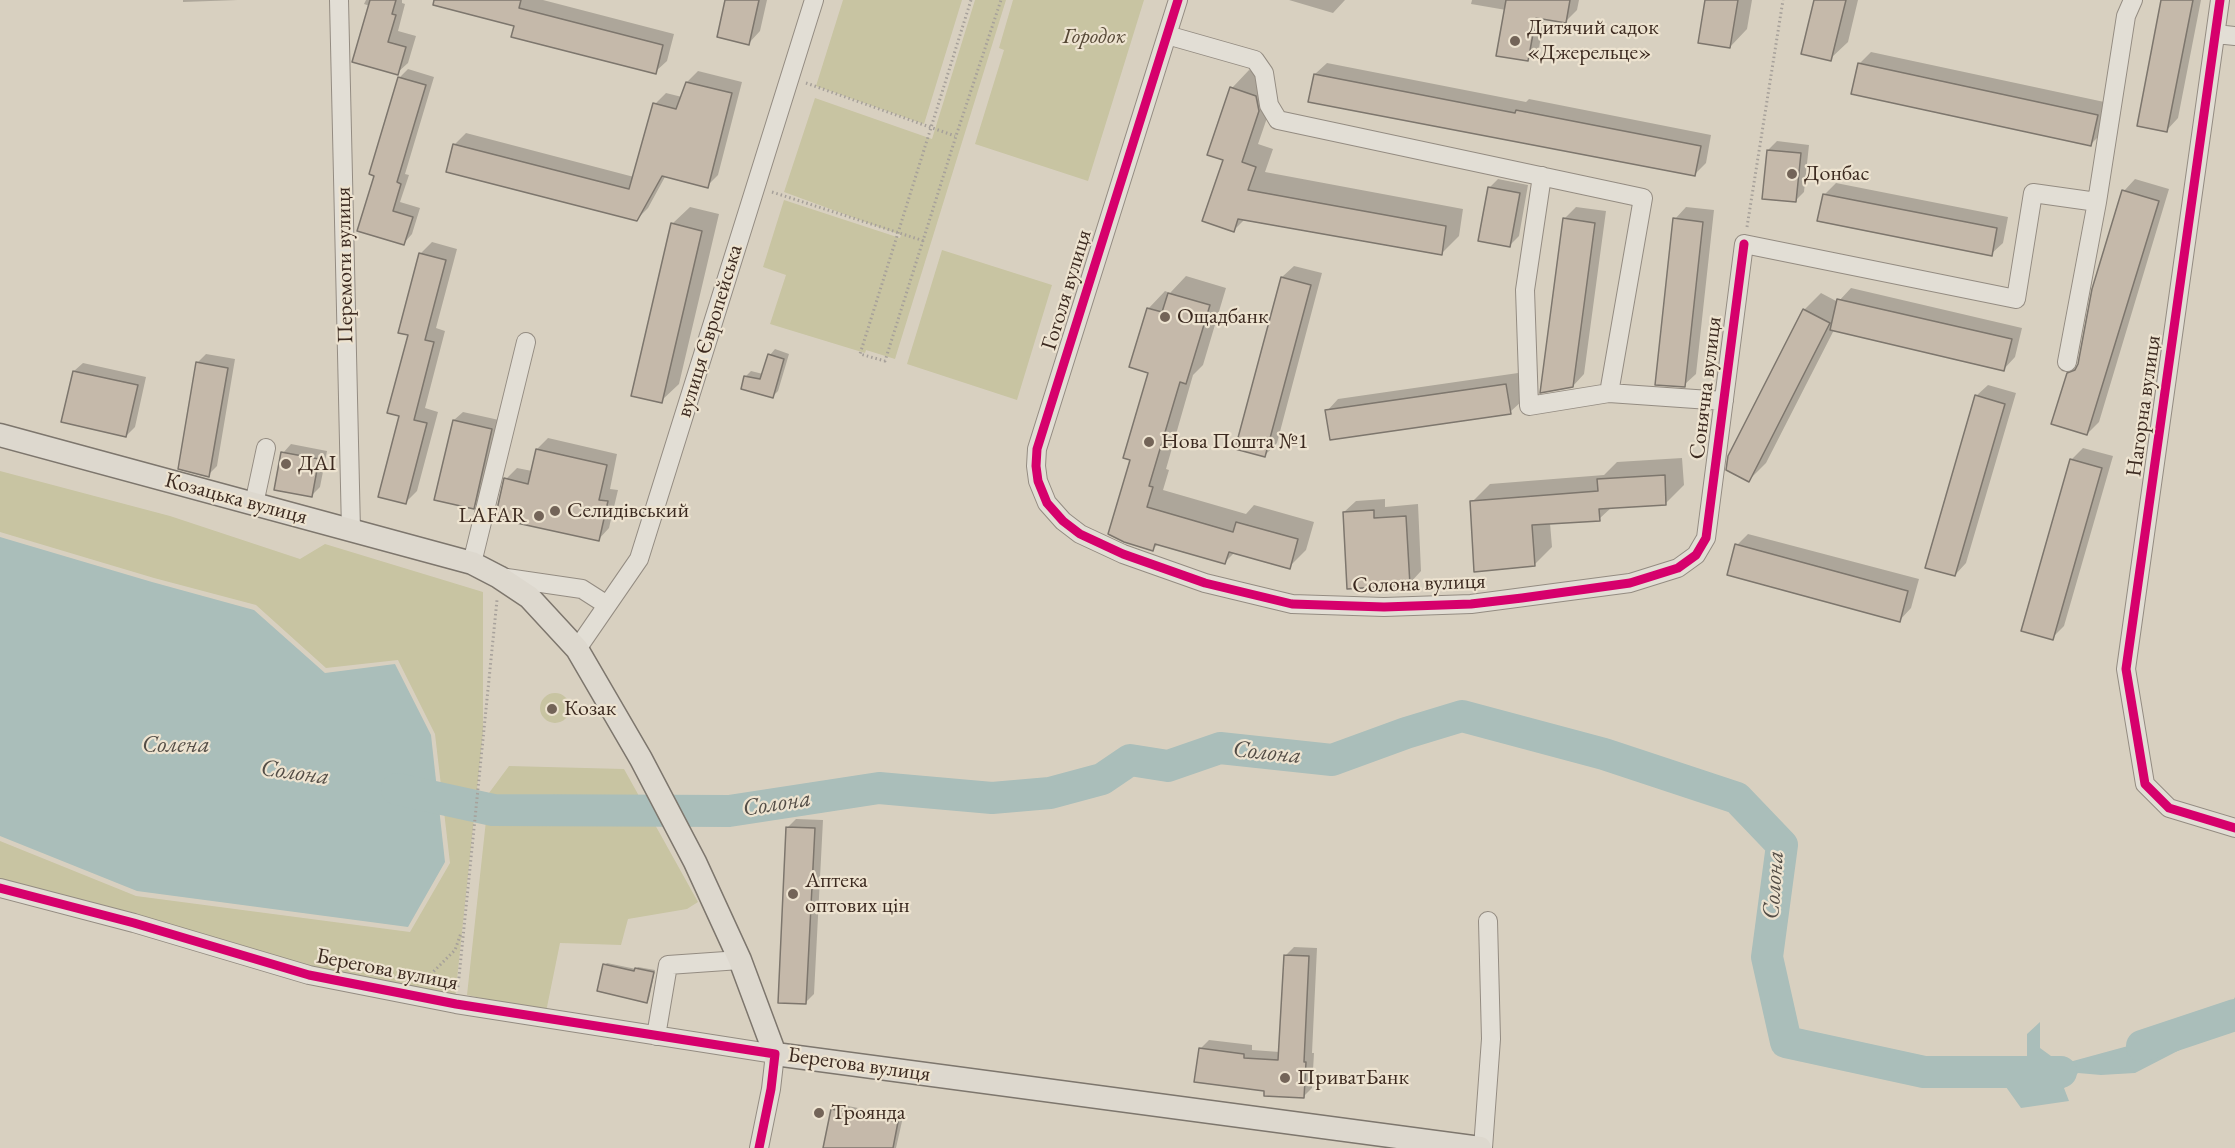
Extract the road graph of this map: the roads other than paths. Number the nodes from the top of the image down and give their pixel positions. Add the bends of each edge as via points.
1 (339, 0) edge
2 (814, 0) edge
3 (1178, 0) edge
4 (2133, 0) edge
5 (2220, 0) edge
6 (2216, 34) junction
7 (1167, 35) junction
8 (2235, 36) edge
9 (1542, 176) junction
10 (2097, 202) junction
11 (526, 342) dead end
12 (2067, 362) dead end
13 (1609, 393) junction
14 (1724, 401) junction
15 (0, 435) edge
16 (266, 447) dead end
17 (254, 504) junction
18 (351, 530) junction
19 (1706, 538) joint
20 (1123, 554) joint
21 (472, 563) junction
22 (499, 577) junction
23 (607, 605) junction
24 (577, 649) junction
25 (2235, 828) edge
26 (0, 888) edge
27 (1488, 921) dead end
28 (740, 960) junction
29 (656, 1036) junction
30 (775, 1054) junction
31 (759, 1148) edge
32 (1482, 1148) edge

1 - 18 street, Перемоги вулиця
2 - 23 street, вулиця Європейська via 639,559
3 - 7 street, Гоголя вулиця
4 - 10 street via 2126,16
5 - 6 street, Нагорна вулиця
6 - 8 street
6 - 25 street, Нагорна вулиця via 2127,669 2145,784 2169,808
7 - 9 street via 1255,60 1264,73 1269,105 1278,120
7 - 20 street, Гоголя вулиця via 1037,449 1038,481 1047,503 1080,534
9 - 13 street via 1643,198
9 - 13 street via 1525,290 1529,406
10 - 12 street
10 - 14 street, Сонячна вулиця via 2034,193 2016,299 1744,244
11 - 21 street
13 - 14 street
14 - 19 street, Сонячна вулиця
15 - 17 main road, Козацька вулиця
16 - 17 street
17 - 18 main road, Козацька вулиця
18 - 21 main road, Козацька вулиця
19 - 20 street, Солона вулиця via 1696,555 1678,568 1630,583 1471,604 1395,607 1292,604 1205,583
21 - 22 main road, Козацька вулиця
22 - 23 street via 582,589
22 - 24 main road, Козацька вулиця via 529,597
23 - 24 street, вулиця Європейська
24 - 28 main road, Козацька вулиця via 695,862
26 - 29 street, Берегова вулиця via 309,975 456,1004
27 - 32 street via 1491,1039
28 - 29 street via 668,964
28 - 30 main road, Козацька вулиця
29 - 30 street, Берегова вулиця
30 - 31 street
30 - 32 main road, Берегова вулиця

